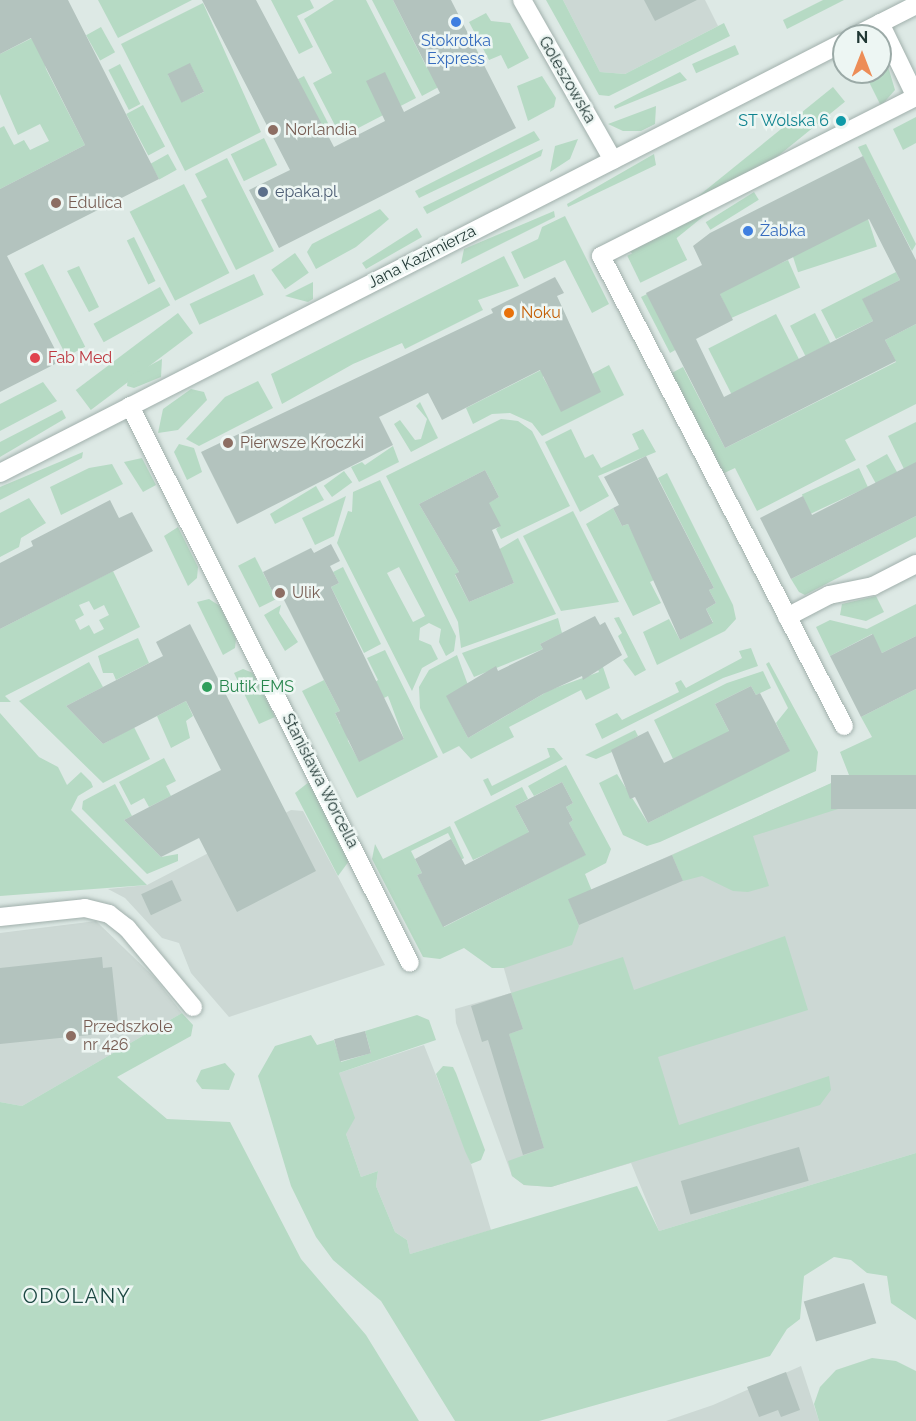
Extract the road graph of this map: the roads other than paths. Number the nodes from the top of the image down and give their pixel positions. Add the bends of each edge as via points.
1 (522, 0) edge
2 (916, 5) edge
3 (880, 23) joint
4 (832, 48) edge
5 (916, 97) edge
6 (613, 160) junction
7 (130, 406) junction
8 (0, 473) edge
9 (916, 564) edge
10 (787, 617) junction
11 (844, 726) dead end
12 (0, 917) edge
13 (410, 963) dead end
14 (193, 1007) dead end

1 - 6 street, Goleszowska
2 - 3 street
3 - 5 street
4 - 6 street, Jana Kazimierza
5 - 10 street via 601,256
6 - 7 street, Jana Kazimierza
7 - 8 street, Jana Kazimierza
7 - 13 street, Stanisława Worcella
9 - 10 street via 873,586 829,595
10 - 11 street
12 - 14 street via 85,908 109,914 127,928

